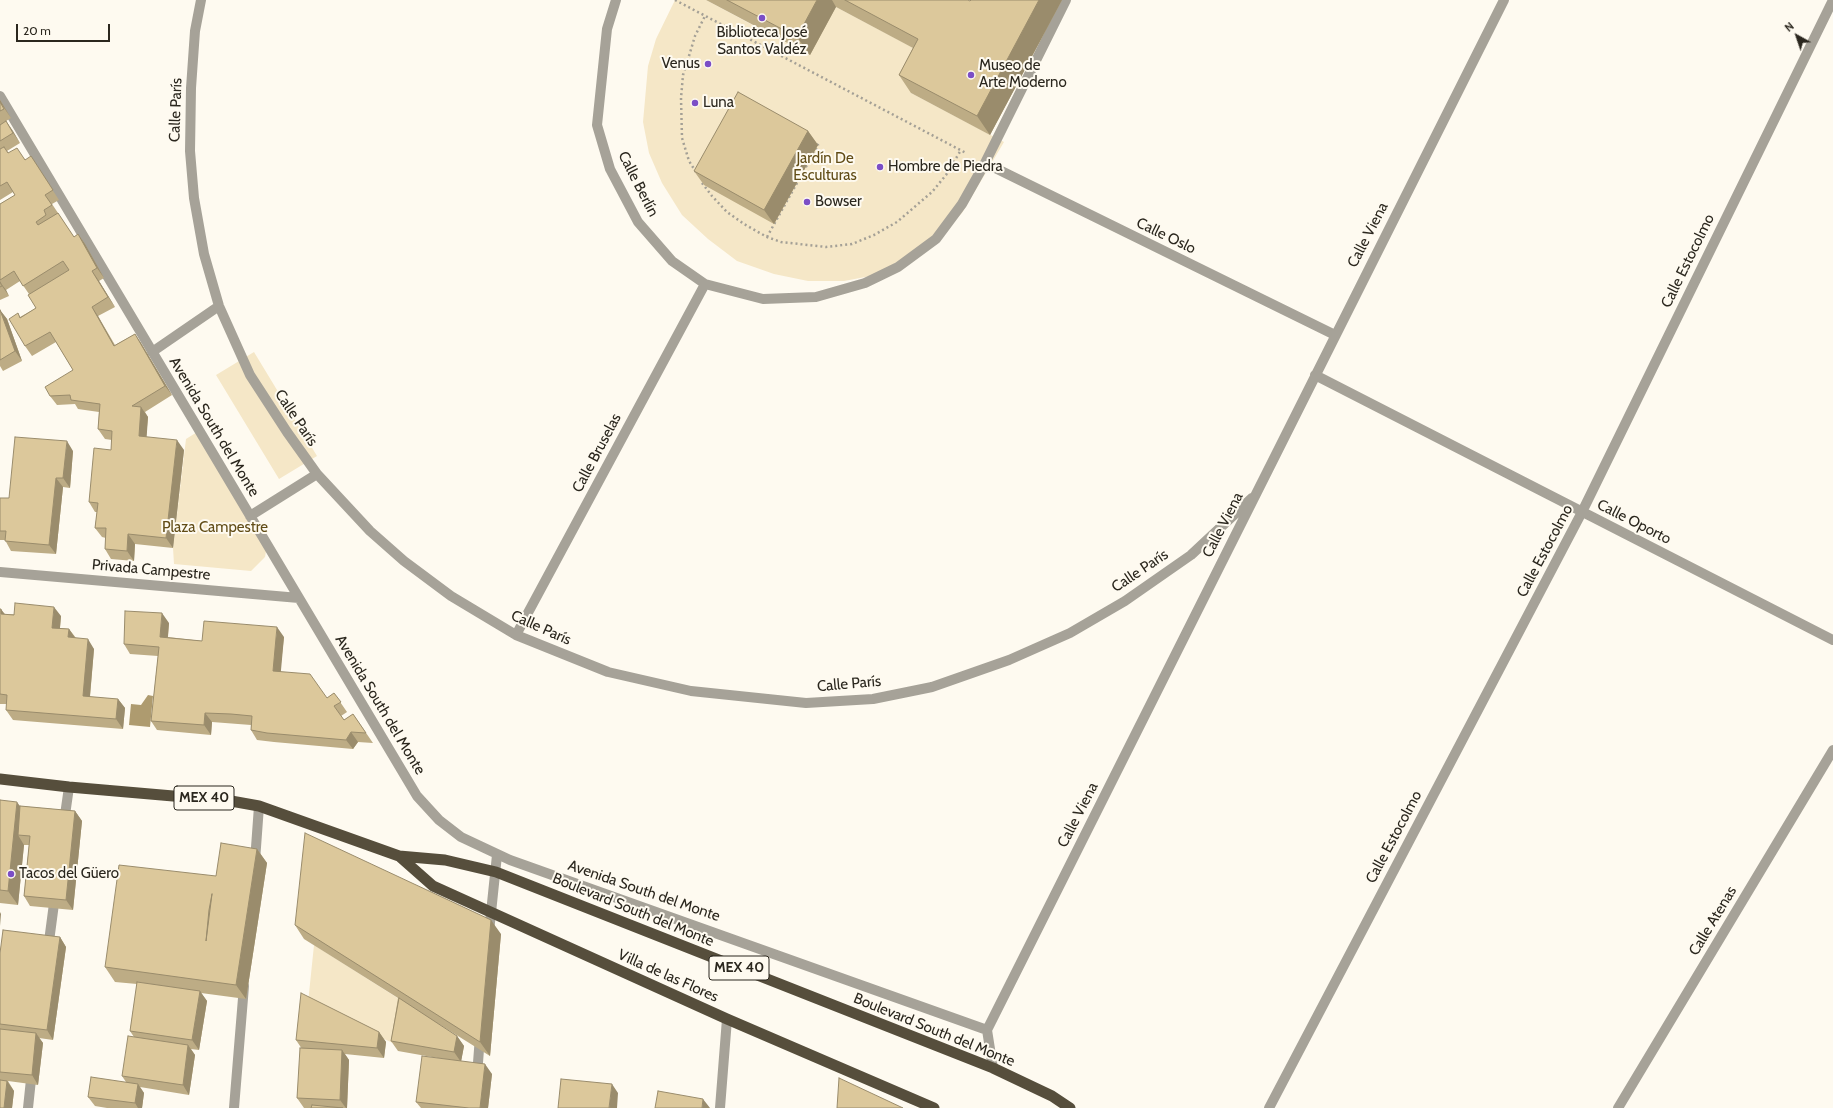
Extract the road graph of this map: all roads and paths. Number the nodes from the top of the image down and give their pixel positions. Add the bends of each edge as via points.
1 (200, 0) edge
2 (616, 0) edge
3 (675, 0) edge
4 (1066, 0) edge
5 (1504, 0) edge
6 (1833, 0) edge
7 (705, 16) junction
8 (0, 96) edge
9 (811, 141) dead end
10 (961, 150) junction
11 (973, 156) dead end
12 (985, 163) junction
13 (697, 173) edge
14 (700, 179) edge
15 (708, 179) edge
16 (704, 185) junction
17 (767, 237) junction
18 (705, 284) junction
19 (219, 306) junction
20 (1335, 335) junction
21 (152, 352) junction
22 (1315, 375) junction
23 (316, 474) junction
24 (1252, 498) junction
25 (1582, 512) junction
26 (250, 516) junction
27 (0, 572) edge
28 (299, 598) junction
29 (516, 635) junction
30 (1833, 640) edge
31 (1833, 750) edge
32 (0, 779) edge
33 (69, 787) junction
34 (259, 806) junction
35 (63, 834) edge
36 (497, 855) junction
37 (399, 856) junction
38 (254, 869) edge
39 (496, 872) junction
40 (56, 889) edge
41 (491, 912) junction
42 (488, 943) edge
43 (47, 959) edge
44 (245, 973) dead end
45 (727, 1018) junction
46 (482, 1022) edge
47 (987, 1030) junction
48 (34, 1061) edge
49 (994, 1068) junction
50 (476, 1084) edge
51 (28, 1108) edge
52 (234, 1108) edge
53 (720, 1108) edge
54 (934, 1108) edge
55 (1070, 1108) edge
56 (1269, 1108) edge
57 (1618, 1108) edge

1 - 19 street, Calle París via 195,32 190,151 194,198 204,254
2 - 18 street, Calle Berlín via 607,29 597,125 610,169 638,222 672,261
3 - 7 path
4 - 12 street
5 - 20 street, Calle Viena
6 - 25 street, Calle Estocolmo
7 - 10 path
7 - 13 path via 695,36 683,75 681,98 682,138 689,161
8 - 21 street, Avenida South del Monte
9 - 17 path via 818,145
10 - 11 path
10 - 17 path via 932,192 897,222 874,235 852,244 826,247 781,242
12 - 18 street via 962,204 936,239 898,267 865,283 816,297 763,299
12 - 20 street, Calle Oslo
14 - 16 path
15 - 16 path
16 - 17 path via 727,212
18 - 29 street, Calle Bruselas
19 - 21 street
19 - 23 street, Calle París via 250,375
20 - 22 street, Calle Viena
21 - 26 street, Avenida South del Monte
22 - 24 street, Calle Viena
22 - 25 street, Calle Oporto
23 - 26 street
23 - 29 street, Calle París via 370,531 404,561 450,596
24 - 29 street, Calle París via 1191,555 1125,600 1070,633 1009,660 932,686 873,699 806,703 691,691 608,672
24 - 47 street, Calle Viena
25 - 30 street, Calle Oporto
25 - 56 street, Calle Estocolmo
26 - 28 street, Avenida South del Monte
27 - 28 street, Privada Campestre
28 - 36 street, Avenida South del Monte via 417,796 439,820 461,837
31 - 57 street, Calle Atenas
32 - 33 highway, MEX 40
33 - 34 highway, MEX 40 via 231,801
33 - 35 street
34 - 37 highway, MEX 40
34 - 38 street
36 - 39 street
36 - 47 street, Avenida South del Monte
37 - 39 highway, Boulevard South del Monte / MEX 40 via 445,860
37 - 41 highway, Villa de las Flores / MEX 40 via 433,886
39 - 41 street
39 - 49 highway, Boulevard South del Monte / MEX 40
40 - 43 street
41 - 42 street
41 - 45 highway, Villa de las Flores / MEX 40
44 - 52 street
45 - 53 street
45 - 54 highway, Villa de las Flores / MEX 40
46 - 50 street
47 - 49 street
48 - 51 street
49 - 55 highway, Boulevard South del Monte / MEX 40 via 1052,1096

